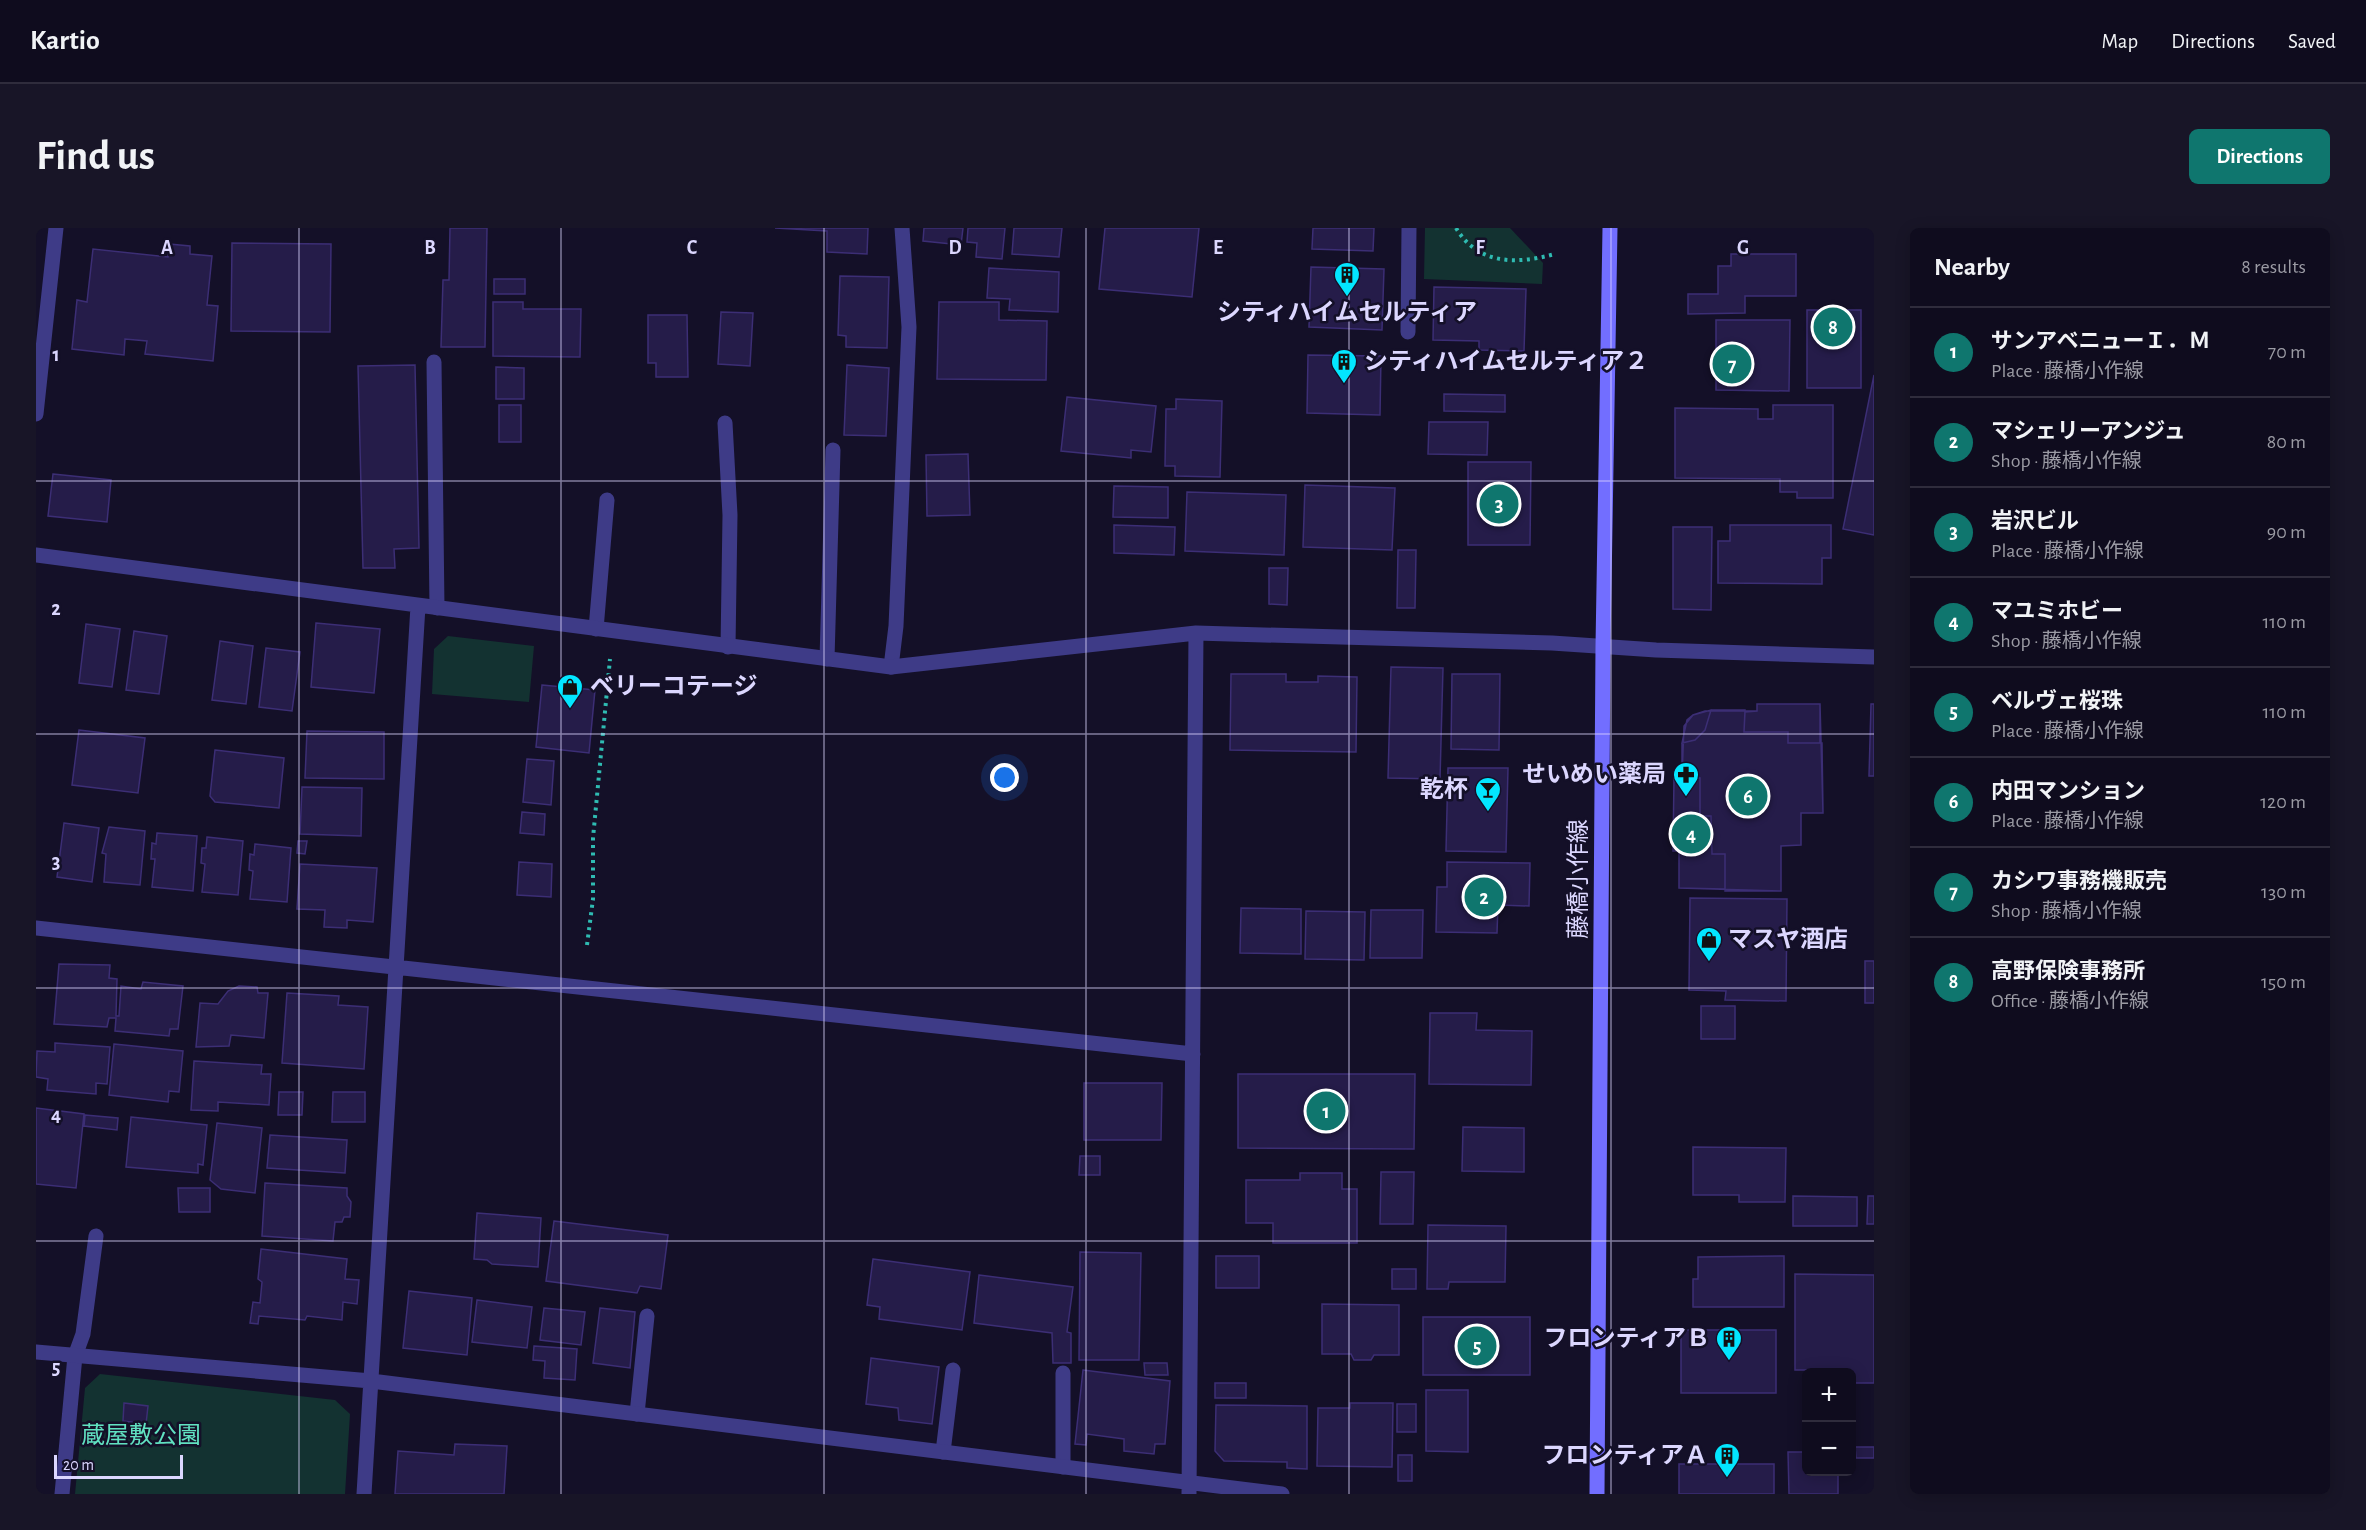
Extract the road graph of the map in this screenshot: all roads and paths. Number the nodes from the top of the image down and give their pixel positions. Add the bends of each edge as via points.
1 (56, 228) edge
2 (903, 228) edge
3 (1409, 228) edge
4 (1456, 228) edge
5 (1610, 228) edge
6 (1555, 254) dead end
7 (1408, 332) dead end
8 (434, 362) dead end
9 (36, 414) edge
10 (725, 423) dead end
11 (833, 450) dead end
12 (607, 500) dead end
13 (36, 555) edge
14 (418, 606) junction
15 (437, 608) junction
16 (596, 629) junction
17 (613, 631) junction
18 (1196, 633) junction
19 (1603, 646) junction
20 (728, 647) junction
21 (1874, 657) edge
22 (827, 659) junction
23 (891, 667) junction
24 (36, 928) edge
25 (587, 945) dead end
26 (395, 969) junction
27 (1193, 1054) junction
28 (96, 1236) dead end
29 (647, 1316) dead end
30 (36, 1352) edge
31 (75, 1356) junction
32 (952, 1370) dead end
33 (1063, 1373) dead end
34 (371, 1381) junction
35 (637, 1414) junction
36 (943, 1452) junction
37 (1063, 1467) junction
38 (1189, 1488) edge
39 (62, 1494) edge
40 (364, 1494) edge
41 (1282, 1494) edge
42 (1597, 1494) edge

1 - 9 street
2 - 23 street via 909,327
3 - 7 street
4 - 6 path via 1467,242 1500,259 1517,262
5 - 19 main road, 藤橋小作線
8 - 15 street
10 - 20 street via 730,515
11 - 22 street
12 - 16 street
13 - 14 street
14 - 15 street
14 - 26 street
15 - 16 street
16 - 17 street
17 - 20 street
17 - 25 path
18 - 19 street
18 - 23 street
18 - 27 street
19 - 21 street
19 - 42 main road, 藤橋小作線
20 - 22 street
22 - 23 street
24 - 26 street
26 - 27 street
26 - 34 street
27 - 38 street
28 - 31 street via 83,1334
29 - 35 street
30 - 31 street
31 - 34 street
31 - 39 street
32 - 36 street
33 - 37 street
34 - 35 street
34 - 40 street
35 - 36 street
36 - 37 street
37 - 38 street
38 - 41 street

